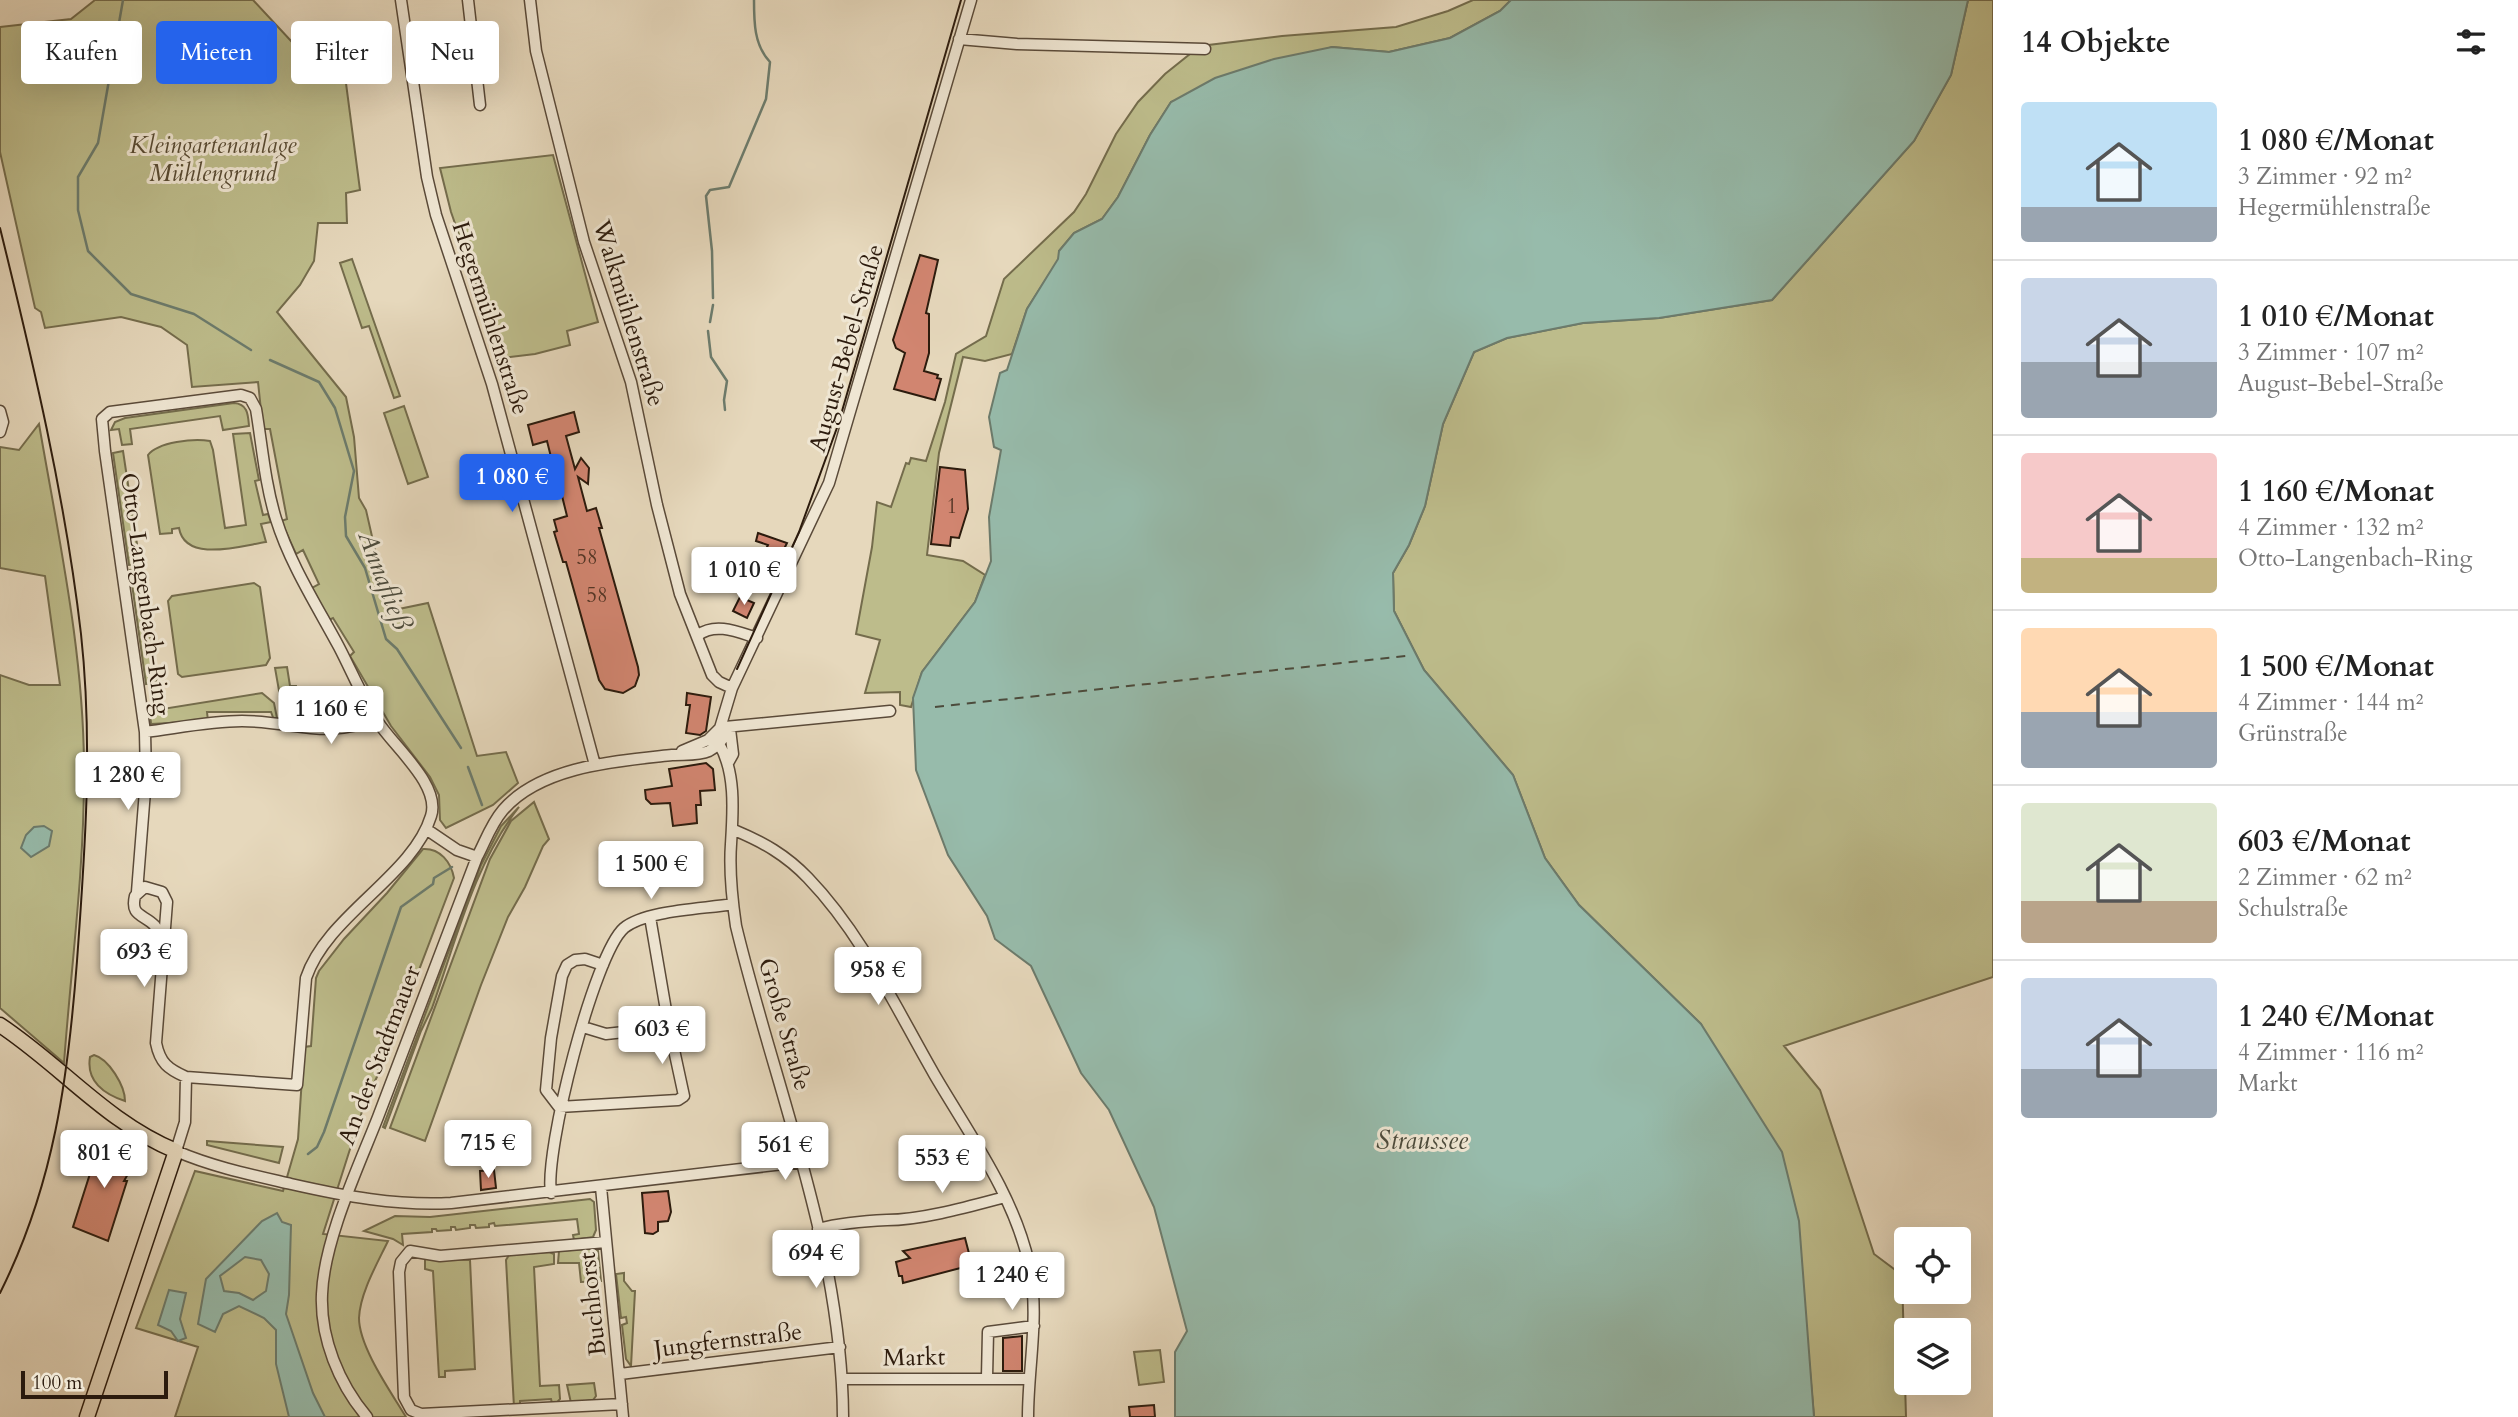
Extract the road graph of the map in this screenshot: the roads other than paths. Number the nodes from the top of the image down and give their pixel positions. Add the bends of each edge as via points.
1 (401, 0) edge
2 (468, 0) edge
3 (530, 0) edge
4 (971, 0) edge
5 (959, 39) junction
6 (1205, 49) dead end
7 (481, 105) dead end
8 (0, 411) edge
9 (1, 430) edge
10 (698, 635) junction
11 (757, 638) junction
12 (731, 692) junction
13 (890, 711) dead end
14 (376, 719) junction
15 (725, 727) junction
16 (145, 732) junction
17 (719, 744) junction
18 (673, 755) junction
19 (728, 763) junction
20 (595, 765) junction
21 (426, 829) junction
22 (734, 830) junction
23 (477, 857) junction
24 (137, 892) junction
25 (733, 904) junction
26 (650, 917) junction
27 (163, 942) junction
28 (603, 965) junction
29 (0, 1025) edge
30 (583, 1027) junction
31 (669, 1027) junction
32 (186, 1077) junction
33 (559, 1107) junction
34 (176, 1152) junction
35 (801, 1162) junction
36 (601, 1187) junction
37 (551, 1192) junction
38 (348, 1196) junction
39 (1005, 1197) junction
40 (818, 1229) junction
41 (606, 1242) junction
42 (1034, 1326) junction
43 (840, 1347) junction
44 (620, 1374) junction
45 (987, 1377) junction
46 (842, 1379) junction
47 (1029, 1379) junction
48 (622, 1404) junction
49 (87, 1417) edge
50 (367, 1417) edge
51 (623, 1417) edge
52 (843, 1417) edge
53 (1028, 1417) edge

1 - 20 street, Hegermühlenstraße via 436,215 492,384
2 - 7 street
3 - 10 street, Walkmühlenstraße via 536,51 584,242 631,382 676,580
4 - 5 street, August-Bebel-Straße
5 - 6 street
5 - 11 street, August-Bebel-Straße via 829,483
8 - 9 street
10 - 11 street via 729,629
10 - 12 street, Walkmühlenstraße via 712,676
11 - 12 street, August-Bebel-Straße
12 - 15 street, August-Bebel-Straße
13 - 15 street
14 - 16 street, Otto-Langenbach-Ring via 344,729 243,720
14 - 16 street, Otto-Langenbach-Ring via 297,570 278,524 256,409 250,398 225,395 110,412 102,419
14 - 21 street via 432,796 433,813
15 - 17 street, August-Bebel-Straße
15 - 18 street via 709,740
15 - 19 street, Große Straße via 733,754
16 - 24 street
17 - 18 street, An der Stadtmauer via 705,752
17 - 19 street, Große Straße
18 - 20 street, An der Stadtmauer
19 - 22 street, Große Straße
20 - 23 street, An der Stadtmauer via 536,784 503,810
21 - 23 street
21 - 32 street via 310,965 297,1085
22 - 25 street, Große Straße
22 - 39 street via 784,856 849,929
23 - 38 street, An der Stadtmauer
24 - 27 street via 137,915 154,925
24 - 27 street via 145,887 162,892 167,902
25 - 26 street
25 - 35 street, Große Straße
26 - 28 street via 618,934
26 - 31 street
27 - 32 street via 156,1043 169,1070
28 - 30 street
28 - 33 street via 575,960 562,976 546,1085
29 - 34 main road via 126,1126
30 - 31 street via 606,1034
30 - 33 street
31 - 33 street via 684,1096
32 - 34 street via 185,1122
33 - 37 street
34 - 38 street via 247,1174
34 - 49 main road
35 - 36 street
35 - 40 street, Große Straße
36 - 37 street
36 - 41 street, Buchhorst
37 - 38 street via 417,1205
38 - 50 street, An der Stadtmauer via 327,1260 323,1316 333,1360
39 - 40 street
39 - 42 street via 1028,1263
40 - 43 street, Große Straße
41 - 44 street, Buchhorst
41 - 48 street via 440,1256 416,1250 405,1255 400,1272 406,1403 421,1414
42 - 45 street via 988,1332
42 - 47 street
43 - 44 street, Jungfernstraße
43 - 46 street, Große Straße
44 - 48 street, Buchhorst
45 - 46 street, Markt
45 - 47 street, Markt
46 - 52 street, Große Straße
47 - 53 street
48 - 51 street, Buchhorst

